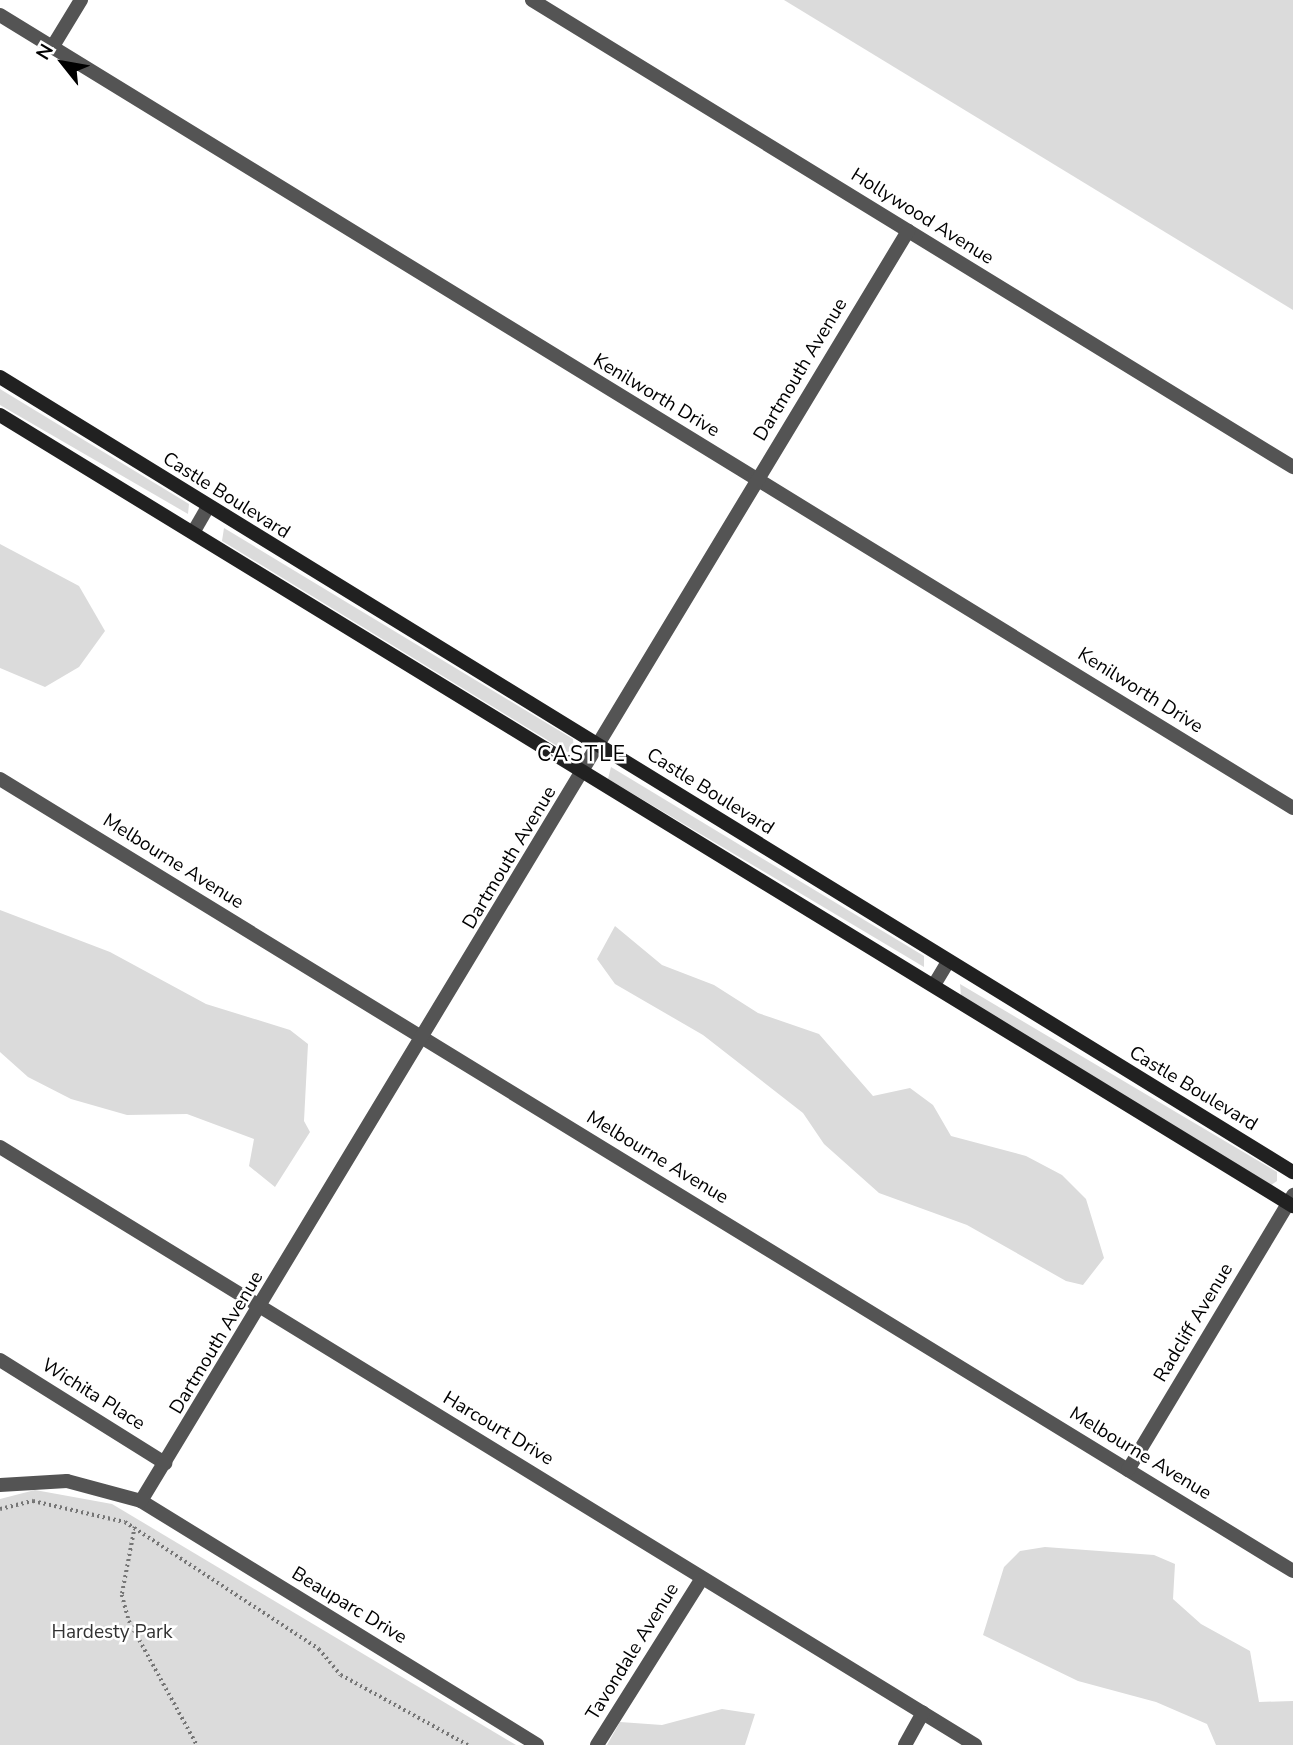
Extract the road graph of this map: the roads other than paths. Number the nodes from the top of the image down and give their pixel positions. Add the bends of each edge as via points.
1 (81, 0) edge
2 (531, 0) edge
3 (0, 15) edge
4 (53, 46) junction
5 (908, 231) junction
6 (0, 377) edge
7 (0, 415) edge
8 (1293, 467) edge
9 (756, 480) junction
10 (208, 507) junction
11 (194, 531) junction
12 (599, 746) junction
13 (585, 771) junction
14 (0, 779) edge
15 (1293, 808) edge
16 (948, 961) junction
17 (934, 985) junction
18 (425, 1037) junction
19 (0, 1147) edge
20 (1293, 1172) edge
21 (1291, 1202) edge
22 (261, 1307) junction
23 (0, 1360) edge
24 (165, 1462) junction
25 (1128, 1470) junction
26 (0, 1485) edge
27 (141, 1501) junction
28 (1293, 1571) edge
29 (701, 1580) junction
30 (923, 1713) junction
31 (537, 1745) edge
32 (597, 1745) edge
33 (905, 1745) edge
34 (975, 1745) edge

1 - 4 street
2 - 5 street, Hollywood Avenue
3 - 4 street, Kenilworth Drive
4 - 9 street, Kenilworth Drive
5 - 8 street, Hollywood Avenue
5 - 9 street, Dartmouth Avenue
6 - 10 street, Castle Boulevard
7 - 11 street
9 - 12 street, Dartmouth Avenue
9 - 15 street, Kenilworth Drive
10 - 11 street
10 - 12 street, Castle Boulevard
11 - 13 street
12 - 13 street, Dartmouth Avenue
12 - 16 street, Castle Boulevard
13 - 17 street
13 - 18 street, Dartmouth Avenue
14 - 18 street, Melbourne Avenue
16 - 17 street
16 - 20 street, Castle Boulevard
17 - 21 street
18 - 22 street, Dartmouth Avenue
18 - 25 street, Melbourne Avenue
19 - 22 street, Harcourt Drive
21 - 25 street, Radcliff Avenue
22 - 24 street, Dartmouth Avenue
22 - 29 street, Harcourt Drive
23 - 24 street, Wichita Place
24 - 27 street, Dartmouth Avenue
25 - 28 street, Melbourne Avenue
26 - 27 street, Beauparc Drive via 67,1481
27 - 31 street, Beauparc Drive
29 - 30 street, Harcourt Drive
29 - 32 street, Tavondale Avenue
30 - 33 street
30 - 34 street, Harcourt Drive

